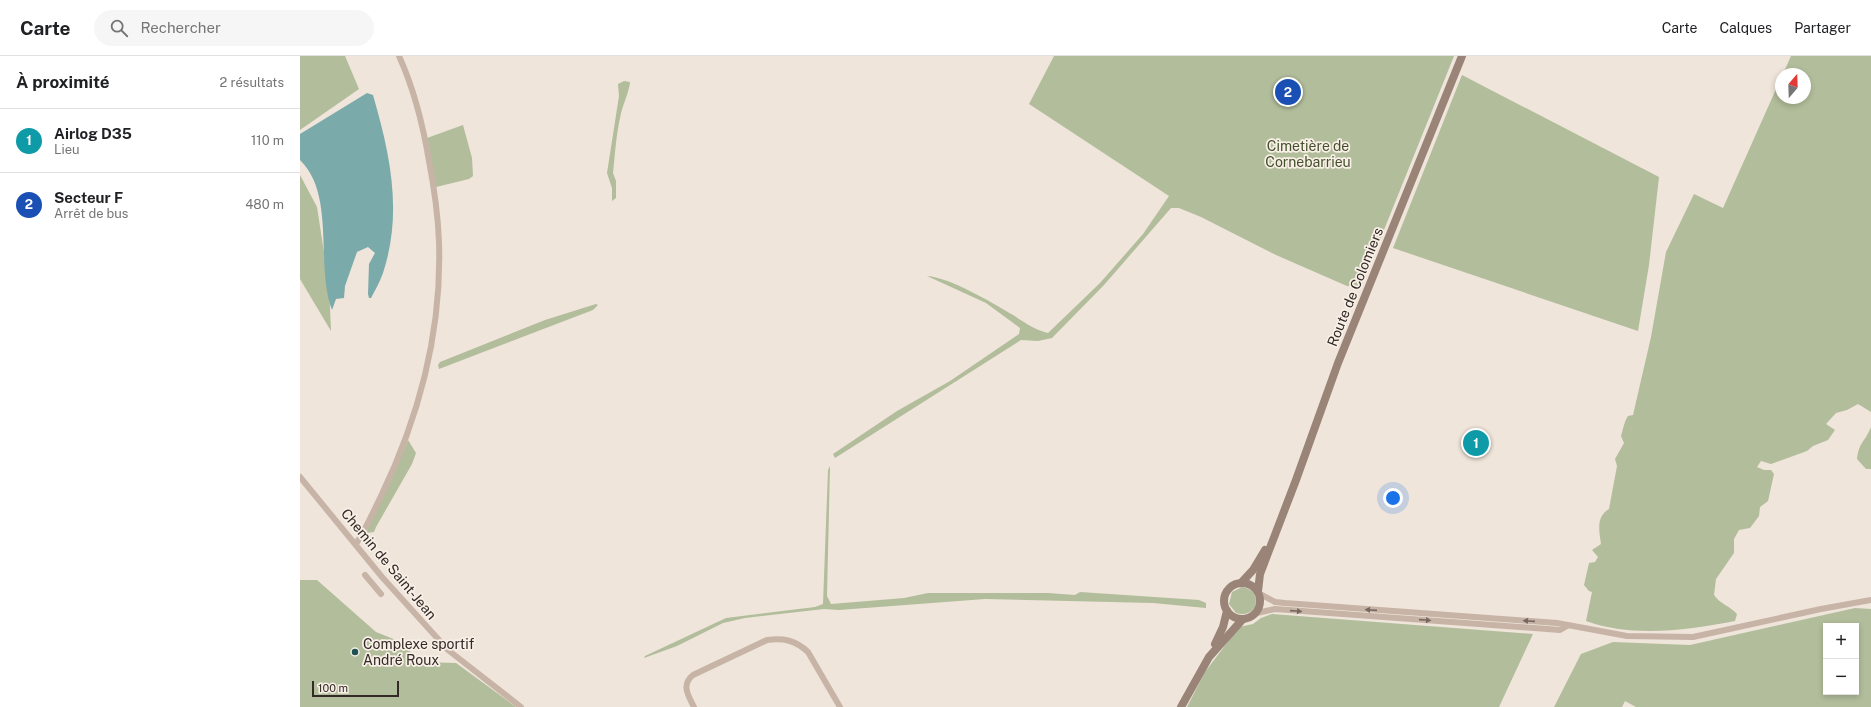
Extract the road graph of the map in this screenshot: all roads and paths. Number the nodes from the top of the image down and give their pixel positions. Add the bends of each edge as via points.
1 (400, 56) edge
2 (1462, 56) edge
3 (300, 477) edge
4 (1278, 529) junction
5 (356, 544) junction
6 (365, 576) dead end
7 (382, 577) junction
8 (1241, 583) junction
9 (373, 585) junction
10 (1259, 593) junction
11 (381, 594) dead end
12 (1870, 600) edge
13 (1227, 611) junction
14 (1257, 613) junction
15 (1242, 620) junction
16 (1568, 626) junction
17 (1208, 657) junction
18 (521, 707) edge
19 (694, 707) edge
20 (840, 707) edge
21 (1180, 707) edge

1 - 5 street via 424,131 432,176 439,242 437,299 433,337 416,410 399,459
2 - 4 main road, Route de Colomiers via 1338,363
3 - 5 street, Chemin de Saint-Jean
4 - 8 main road, Route de Colomiers via 1253,570
4 - 10 main road, Route de Colomiers via 1260,574
5 - 7 street, Chemin de Saint-Jean
6 - 9 street
7 - 9 street
7 - 18 street, Chemin de Saint-Jean via 448,650
8 - 10 main road via 1254,586
8 - 13 main road via 1226,593 1224,605
9 - 11 street
10 - 14 main road via 1261,602
16 -> 10 street via 1557,623 1285,603 1276,602
12 - 16 street via 1693,637 1628,636
13 - 15 main road via 1233,617
13 - 17 main road via 1223,627
14 - 15 main road
14 -> 16 street via 1275,609 1560,630
15 - 17 main road
17 - 21 main road
19 - 20 street via 686,691 688,679 766,640 779,639 790,640 808,652

